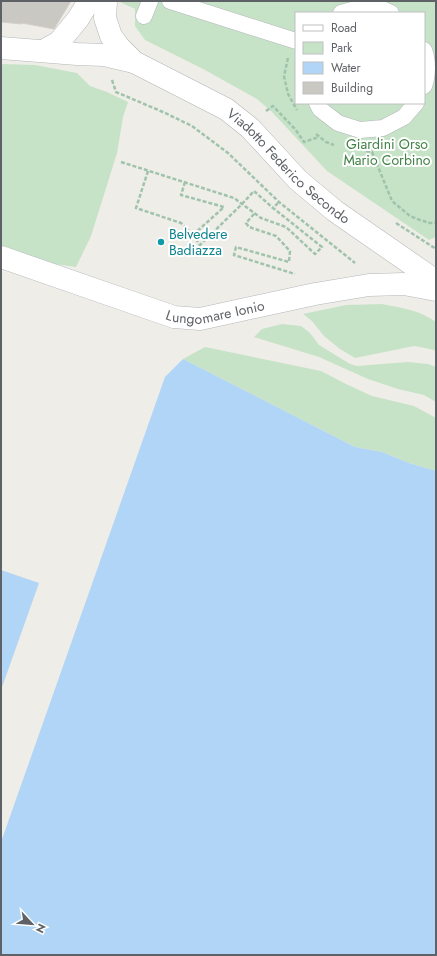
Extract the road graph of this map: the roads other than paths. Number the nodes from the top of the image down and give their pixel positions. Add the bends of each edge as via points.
1 (89, 1) edge
2 (106, 1) edge
3 (170, 1) edge
4 (384, 7) edge
5 (345, 12) edge
6 (295, 41) edge
7 (1, 48) edge
8 (43, 51) junction
9 (425, 52) edge
10 (134, 62) junction
11 (425, 83) edge
12 (317, 104) edge
13 (415, 104) edge
14 (1, 257) edge
15 (436, 281) edge
16 (436, 290) edge

1 - 8 street via 60,42
2 - 10 street via 105,18 111,36 118,47
3 - 6 street
4 - 5 street via 359,8
7 - 8 street
8 - 10 street via 104,55
9 - 11 street via 427,78
10 - 15 street, Viadotto Federico Secondo via 226,109 250,128 298,180 335,211
12 - 13 street via 338,123 360,130 383,128 404,117
14 - 16 street, Lungomare Ionio via 174,317 200,319 369,284 404,284

